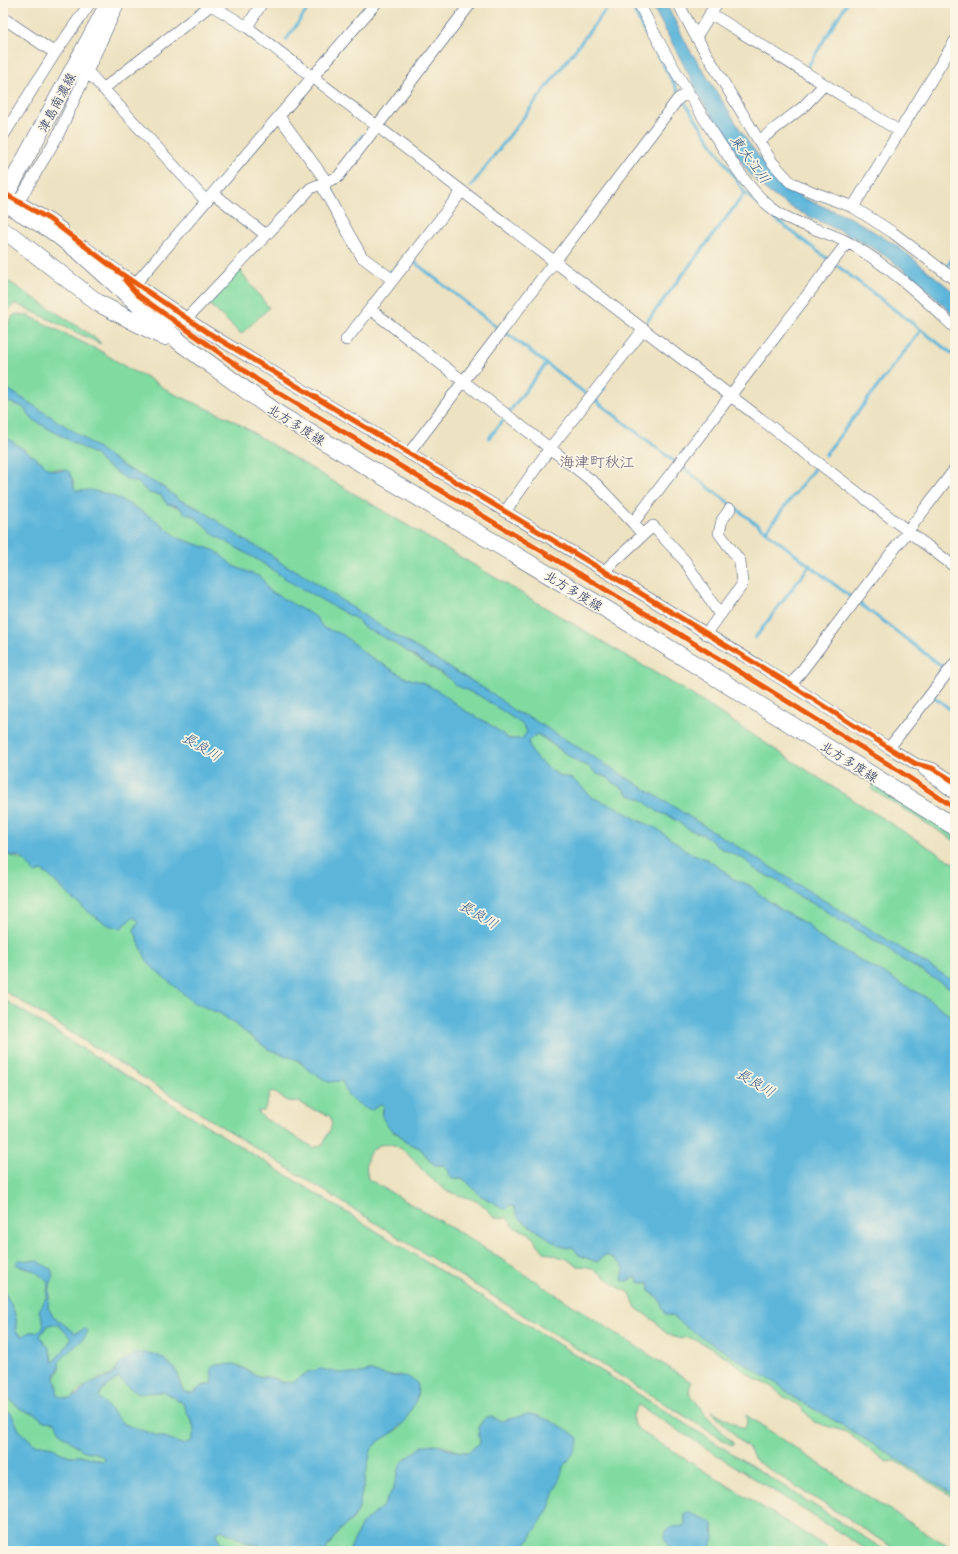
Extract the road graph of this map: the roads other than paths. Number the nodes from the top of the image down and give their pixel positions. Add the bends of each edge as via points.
1 (90, 3) edge
2 (109, 3) edge
3 (119, 3) edge
4 (262, 3) edge
5 (376, 3) edge
6 (471, 3) edge
7 (639, 3) edge
8 (678, 3) edge
9 (717, 3) edge
10 (210, 4) edge
11 (710, 13) junction
12 (3, 18) edge
13 (247, 27) junction
14 (695, 35) junction
15 (955, 42) edge
16 (55, 52) junction
17 (87, 71) junction
18 (312, 77) junction
19 (824, 85) junction
20 (103, 89) junction
21 (687, 93) junction
22 (279, 116) junction
23 (6, 121) edge
24 (377, 126) junction
25 (899, 131) junction
26 (3, 136) edge
27 (759, 141) junction
28 (326, 182) junction
29 (462, 190) junction
30 (209, 197) junction
31 (10, 201) edge
32 (853, 207) junction
33 (3, 231) edge
34 (266, 235) junction
35 (847, 242) junction
36 (554, 262) junction
37 (393, 280) junction
38 (955, 280) edge
39 (136, 283) junction
40 (370, 309) junction
41 (186, 319) junction
42 (955, 328) edge
43 (644, 329) junction
44 (346, 340) dead end
45 (194, 354) junction
46 (464, 380) junction
47 (730, 395) junction
48 (550, 448) junction
49 (409, 453) junction
50 (955, 469) edge
51 (730, 509) dead end
52 (504, 512) junction
53 (633, 523) junction
54 (908, 531) junction
55 (643, 535) junction
56 (955, 567) edge
57 (604, 571) junction
58 (720, 615) junction
59 (706, 634) junction
60 (955, 663) edge
61 (790, 685) junction
62 (889, 748) junction
63 (916, 764) junction
64 (955, 782) edge
65 (955, 794) edge
66 (955, 827) edge

1 - 16 street
2 - 31 main road, 津島南濃線
3 - 17 street
4 - 13 street
5 - 18 street
6 - 24 street
7 - 21 street
8 - 14 street
9 - 11 street
10 - 13 street
10 - 20 street
11 - 14 street
11 - 19 street
12 - 16 street
13 - 18 street
14 - 27 street
15 - 25 street
16 - 23 street
17 - 20 street
17 - 31 street via 57,137
18 - 22 street
18 - 24 street
19 - 25 street
19 - 27 street via 803,107
20 - 30 street
21 - 35 street via 751,190 777,212
21 - 36 street via 678,99
22 - 28 street
22 - 30 street
23 - 26 street
24 - 28 street via 338,177
24 - 29 street
25 - 32 street
27 - 32 street via 772,162 790,182
28 - 34 street via 311,188
28 - 37 street via 324,190 362,257
29 - 36 street
29 - 37 street
30 - 34 street
30 - 39 street
31 - 39 street via 49,219
31 - 45 main road via 80,252
32 - 38 street via 892,232
33 - 45 main road via 98,303
34 - 41 street
35 - 42 street via 876,260
35 - 47 street
36 - 43 street
36 - 46 street
37 - 40 street
39 - 41 street
40 - 44 street
40 - 46 street
41 - 49 street
43 - 47 street
43 - 48 street
45 - 66 main road, 北方多度線 via 280,415 611,612
46 - 48 street
46 - 49 street
47 - 53 street
47 - 54 street
48 - 52 street
48 - 53 street via 596,484
49 - 52 street
50 - 54 street
51 - 58 street via 722,520 719,533 740,561 742,585
52 - 57 street
53 - 55 street
54 - 56 street
54 - 61 street
55 - 57 street
55 - 58 street via 653,526 685,561
57 - 59 street
58 - 59 street
59 - 61 street
60 - 62 street
61 - 62 street
62 - 63 street
63 - 64 street via 932,768
63 - 65 street

